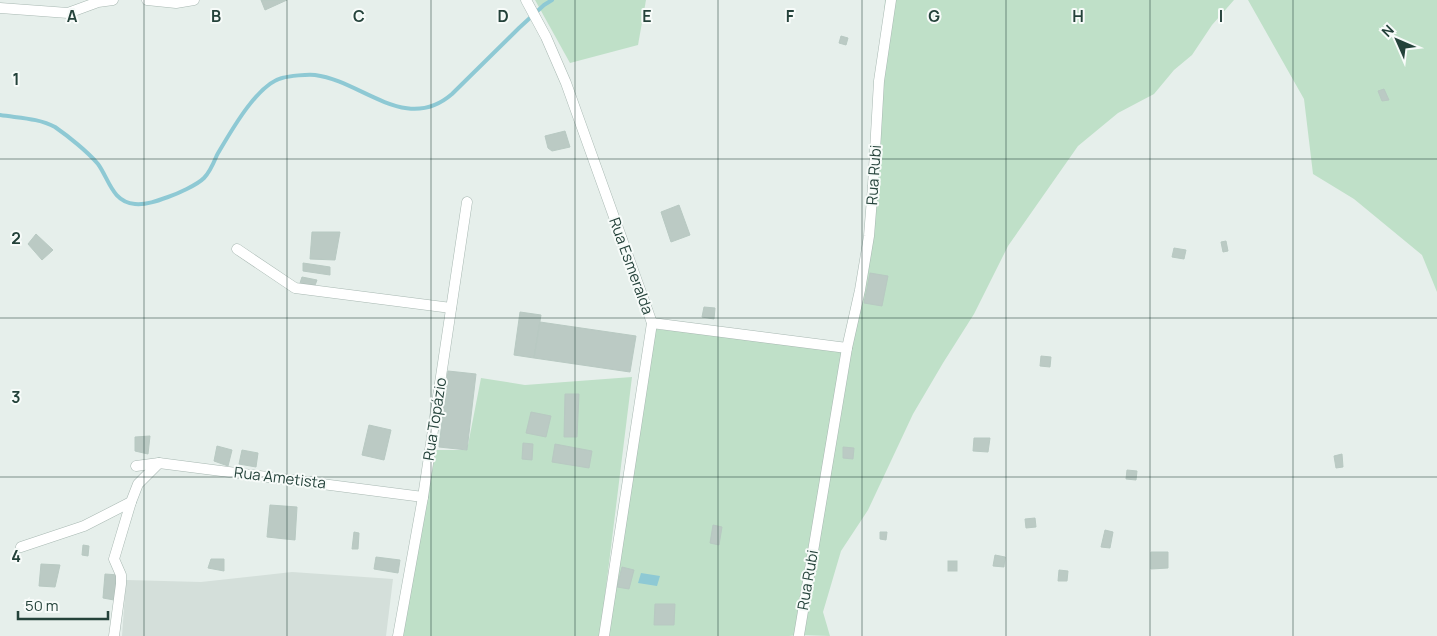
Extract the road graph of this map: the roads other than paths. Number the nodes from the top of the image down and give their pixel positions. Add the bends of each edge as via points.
1 (113, 0) edge
2 (147, 0) edge
3 (194, 0) edge
4 (526, 0) edge
5 (891, 0) edge
6 (0, 8) edge
7 (467, 202) dead end
8 (237, 249) dead end
9 (452, 308) junction
10 (652, 323) junction
11 (847, 348) junction
12 (159, 463) junction
13 (136, 466) dead end
14 (423, 497) junction
15 (131, 502) junction
16 (21, 547) dead end
17 (114, 636) edge
18 (398, 636) edge
19 (604, 636) edge
20 (797, 636) edge

1 - 6 street via 68,12
2 - 3 street via 176,3
4 - 10 street, Rua Esmeralda via 566,83
5 - 11 street, Rua Rubi via 879,81 869,236
7 - 9 street, Rua Topázio
8 - 9 street via 295,288
9 - 14 street, Rua Topázio
10 - 11 street
10 - 19 street, Rua Esmeralda
11 - 20 street, Rua Rubi
12 - 13 street, Rua Ametista
12 - 14 street, Rua Ametista
12 - 15 street via 138,484
14 - 18 street, Rua Topázio
15 - 16 street via 84,526
15 - 17 street via 114,559 121,575

